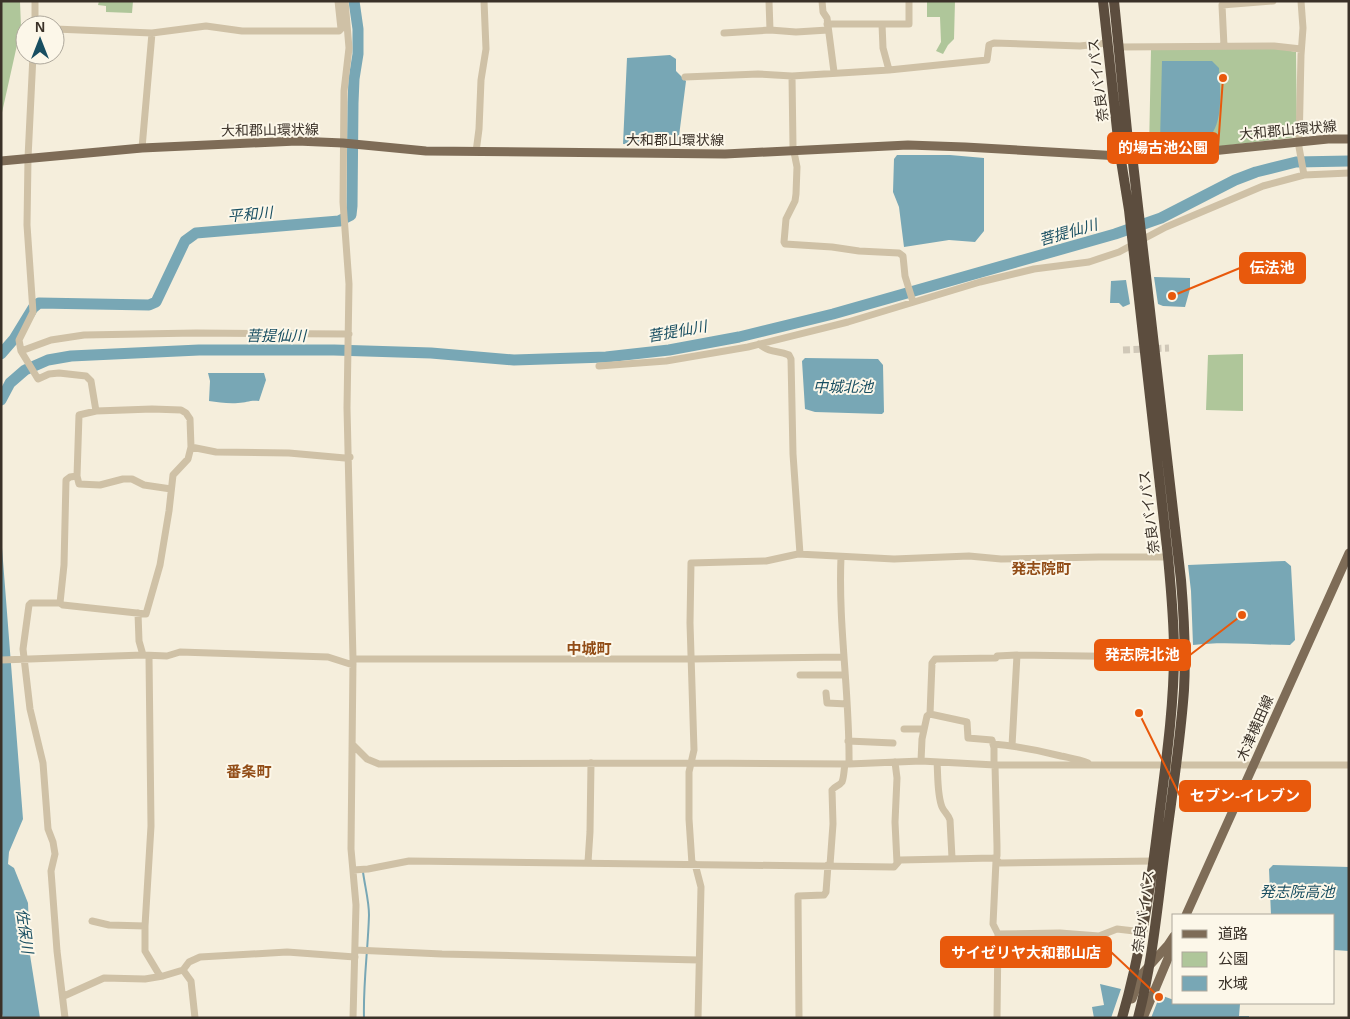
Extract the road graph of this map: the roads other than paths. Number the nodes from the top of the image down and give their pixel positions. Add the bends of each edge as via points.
1 (36, 1) edge
2 (338, 1) edge
3 (345, 1) edge
4 (484, 1) edge
5 (769, 1) edge
6 (822, 1) edge
7 (908, 1) edge
8 (1103, 1) edge
9 (1114, 1) edge
10 (1273, 1) edge
11 (1301, 1) edge
12 (35, 15) edge
13 (882, 24) junction
14 (828, 27) junction
15 (65, 29) edge
16 (770, 30) junction
17 (152, 33) junction
18 (724, 33) dead end
19 (1108, 43) junction
20 (1224, 46) junction
21 (1118, 47) junction
22 (1301, 49) junction
23 (33, 65) edge
24 (889, 70) junction
25 (834, 72) junction
26 (792, 76) junction
27 (685, 77) dead end
28 (1349, 139) edge
29 (350, 144) junction
30 (1300, 145) junction
31 (142, 148) junction
32 (794, 151) junction
33 (476, 152) junction
34 (1126, 157) junction
35 (28, 158) junction
36 (1, 161) edge
37 (1304, 173) junction
38 (1349, 173) edge
39 (1136, 240) junction
40 (913, 301) junction
41 (349, 335) junction
42 (759, 344) junction
43 (21, 351) junction
44 (599, 366) dead end
45 (96, 412) junction
46 (191, 447) junction
47 (350, 457) junction
48 (77, 476) junction
49 (171, 489) junction
50 (800, 554) junction
51 (1349, 554) edge
52 (841, 557) junction
53 (1168, 557) junction
54 (60, 603) junction
55 (138, 613) junction
56 (1174, 652) junction
57 (1017, 655) junction
58 (146, 656) junction
59 (844, 656) junction
60 (692, 659) junction
61 (1, 660) edge
62 (23, 660) junction
63 (353, 662) junction
64 (800, 675) dead end
65 (844, 675) junction
66 (826, 693) dead end
67 (847, 704) junction
68 (930, 714) junction
69 (904, 729) dead end
70 (924, 729) junction
71 (848, 742) junction
72 (894, 743) dead end
73 (993, 744) junction
74 (353, 745) junction
75 (1012, 746) junction
76 (922, 761) junction
77 (691, 762) junction
78 (895, 762) junction
79 (937, 762) junction
80 (591, 763) junction
81 (847, 764) junction
82 (994, 764) junction
83 (1090, 765) junction
84 (1170, 765) junction
85 (1253, 765) junction
86 (1349, 765) edge
87 (952, 858) junction
88 (995, 860) junction
89 (1154, 861) junction
90 (588, 862) junction
91 (897, 863) junction
92 (694, 864) junction
93 (829, 865) junction
94 (353, 870) junction
95 (1186, 914) edge
96 (92, 922) dead end
97 (145, 926) junction
98 (1143, 932) junction
99 (998, 934) junction
100 (1172, 939) edge
101 (1172, 949) edge
102 (355, 953) junction
103 (699, 960) junction
104 (1150, 963) junction
105 (183, 970) junction
106 (160, 976) junction
107 (64, 996) junction
108 (66, 1017) edge
109 (194, 1018) edge
110 (353, 1018) edge
111 (698, 1018) edge
112 (799, 1018) edge
113 (997, 1018) edge
114 (1123, 1018) edge
115 (1138, 1018) edge
116 (1143, 1018) edge

1 - 12 street
2 - 17 street via 339,32 242,31 206,26
3 - 29 street via 349,48 344,84
4 - 33 street via 486,49
5 - 16 street
6 - 14 street
7 - 13 street via 909,24
8 - 19 highway, 奈良バイパス
9 - 21 highway, 奈良バイパス
10 - 20 street via 1222,6
11 - 22 street
13 - 14 street
13 - 24 street via 882,48
14 - 16 street via 796,32
14 - 25 street
15 - 17 street
16 - 18 street
17 - 31 street
19 - 24 street via 1080,46 994,43 989,45 987,60
19 - 34 highway, 奈良バイパス
20 - 21 street
20 - 22 street
21 - 34 highway, 奈良バイパス
22 - 30 street
23 - 35 street
24 - 25 street
25 - 26 street
26 - 27 street
26 - 32 street
28 - 30 main road, 大和郡山環状線
29 - 31 main road, 大和郡山環状線 via 297,141
29 - 33 main road, 大和郡山環状線 via 410,151
29 - 41 street via 343,202
30 - 34 main road, 大和郡山環状線
30 - 37 street
31 - 35 main road, 大和郡山環状線
32 - 33 main road, 大和郡山環状線 via 686,154
32 - 34 main road, 大和郡山環状線 via 908,145
32 - 40 street via 796,194 786,219 785,244 899,253
34 - 39 highway, 奈良バイパス
35 - 36 main road, 大和郡山環状線
35 - 43 street via 27,225 33,312 19,340
37 - 38 street
37 - 39 street via 1210,207
39 - 40 street via 1119,252 1089,262 1034,269
39 - 53 highway, 奈良バイパス
39 - 84 highway, 奈良バイパス via 1183,597 1184,689
40 - 42 street via 848,322
41 - 43 street via 84,335 51,340
41 - 47 street
42 - 44 street via 666,361
42 - 50 street via 768,351 785,353 791,359
43 - 45 street via 38,379 59,372 86,376 91,381
45 - 46 street via 181,410 190,419
45 - 48 street via 79,415
46 - 47 street via 216,452
46 - 49 street via 188,459 173,475
47 - 63 street
48 - 49 street via 79,484 100,485 132,479 144,485
48 - 54 street via 66,480
49 - 55 street via 153,593 146,614
50 - 52 street
50 - 60 street via 766,561 691,563
51 - 85 main road, 木津横田線
52 - 53 street via 969,556 1001,560
52 - 59 street
53 - 56 highway, 奈良バイパス
54 - 55 street via 63,606
54 - 62 street via 29,605
55 - 58 street via 139,641
56 - 57 street via 1154,657
56 - 84 highway, 奈良バイパス
57 - 68 street via 935,660 932,663
57 - 75 street
58 - 62 street
58 - 63 street via 180,652 328,657
58 - 97 street via 152,826
59 - 60 street
59 - 65 street
60 - 63 street
60 - 77 street via 694,750
61 - 62 street
62 - 107 street via 43,763 48,828 55,854 51,871
63 - 74 street
64 - 65 street
65 - 67 street
66 - 67 street via 827,703
67 - 71 street
68 - 70 street
68 - 73 street via 967,722 968,738 992,740
69 - 70 street
70 - 76 street
71 - 72 street
71 - 81 street
73 - 75 street
73 - 82 street
74 - 80 street via 367,759 379,764
74 - 94 street
75 - 83 street via 1079,759
76 - 78 street
76 - 79 street
77 - 80 street
77 - 81 street
77 - 92 street via 689,819
78 - 81 street
78 - 91 street
79 - 82 street
79 - 87 street via 940,802 950,820
80 - 90 street
81 - 93 street via 843,780 832,790
82 - 83 street
82 - 88 street
83 - 84 street
84 - 85 street
84 - 89 highway, 奈良バイパス
84 - 104 highway, 奈良バイパス
85 - 86 street
85 - 95 main road, 木津横田線
87 - 88 street
87 - 91 street via 900,860
88 - 89 street via 1000,863
88 - 99 street via 994,924
89 - 98 highway, 奈良バイパス
90 - 92 street
90 - 94 street via 409,861
91 - 93 street via 894,867
92 - 93 street
92 - 103 street via 701,887
93 - 112 street via 824,895 798,896
94 - 102 street
96 - 97 street
97 - 106 street via 145,951
98 - 99 street via 1117,929 1099,936
98 - 114 highway, 奈良バイパス
99 - 113 street
100 - 104 main road
101 - 116 main road
102 - 103 street
102 - 105 street via 210,956 189,962
102 - 110 street
103 - 111 street
104 - 114 main road via 1140,975
104 - 115 highway, 奈良バイパス
105 - 106 street
105 - 109 street via 191,981
106 - 107 street via 104,978
107 - 108 street

